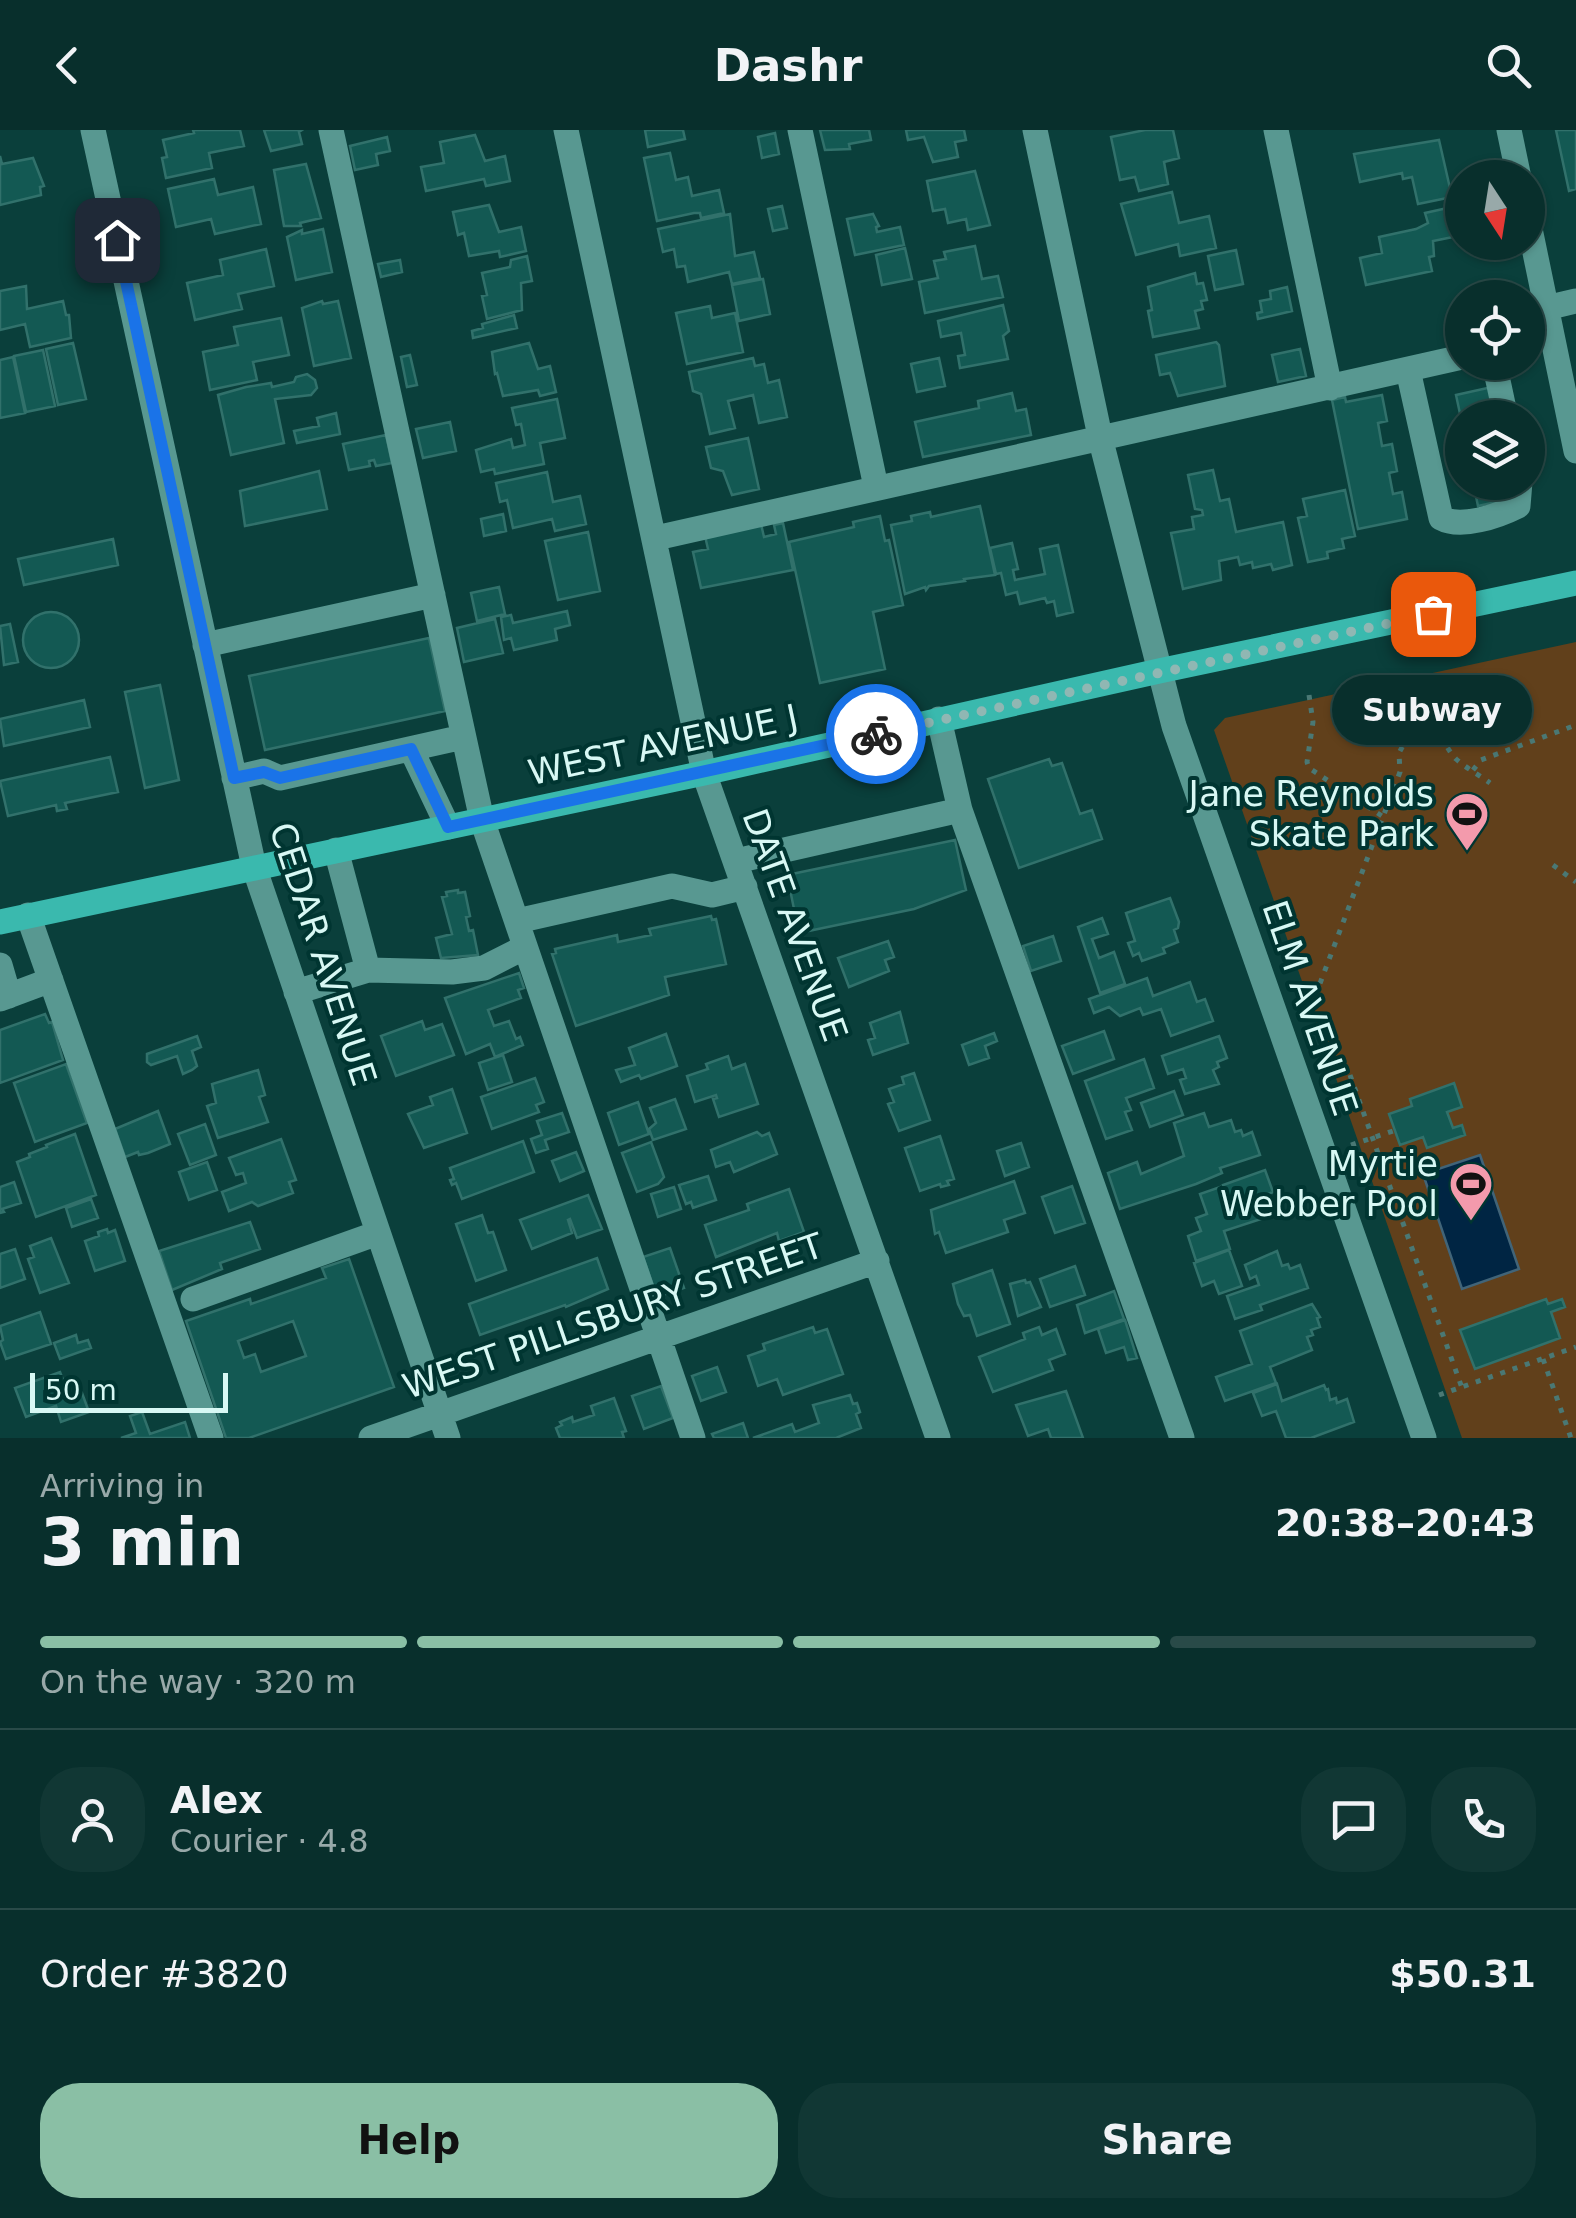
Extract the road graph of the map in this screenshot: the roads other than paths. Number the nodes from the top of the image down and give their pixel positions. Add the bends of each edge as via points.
1 (93, 130) edge
2 (331, 130) edge
3 (566, 130) edge
4 (800, 130) edge
5 (1035, 130) edge
6 (1276, 130) edge
7 (1509, 130) edge
8 (1515, 160) edge
9 (1536, 260) edge
10 (1576, 301) edge
11 (1546, 308) junction
12 (1545, 313) edge
13 (1545, 355) edge
14 (1445, 362) edge
15 (1408, 370) junction
16 (1330, 388) junction
17 (1101, 441) junction
18 (1576, 450) edge
19 (876, 488) junction
20 (1518, 500) edge
21 (656, 538) junction
22 (1576, 583) edge
23 (433, 595) junction
24 (205, 645) junction
25 (1158, 671) junction
26 (939, 719) junction
27 (463, 737) junction
28 (411, 749) junction
29 (704, 773) junction
30 (234, 778) junction
31 (960, 810) junction
32 (482, 820) junction
33 (448, 827) junction
34 (336, 850) junction
35 (736, 861) junction
36 (254, 866) junction
37 (745, 888) junction
38 (28, 916) junction
39 (516, 921) junction
40 (0, 922) edge
41 (526, 948) junction
42 (0, 965) edge
43 (368, 970) junction
44 (51, 980) junction
45 (296, 992) junction
46 (4, 998) edge
47 (378, 1233) junction
48 (877, 1261) junction
49 (193, 1300) dead end
50 (657, 1338) junction
51 (444, 1426) edge
52 (211, 1438) edge
53 (374, 1438) edge
54 (693, 1438) edge
55 (938, 1438) edge
56 (1182, 1438) edge
57 (1424, 1438) edge

1 - 24 street, CEDAR AVENUE
2 - 23 street
3 - 21 street, DATE AVENUE
4 - 19 street
5 - 17 street, ELM AVENUE
6 - 16 street
7 - 8 street
9 - 11 street
10 - 11 street
11 - 12 street
13 - 18 street
14 - 15 street
15 - 16 street
15 - 20 street via 1441,518 1459,522 1505,512
16 - 17 street
17 - 19 street
17 - 25 street, ELM AVENUE
19 - 21 street
21 - 29 street, DATE AVENUE
22 - 25 main road, WEST AVENUE J
23 - 24 street
23 - 27 street
24 - 30 street, CEDAR AVENUE
25 - 26 main road, WEST AVENUE J
25 - 57 street, ELM AVENUE
26 - 29 main road, WEST AVENUE J
26 - 31 street
27 - 28 street
27 - 32 street
28 - 30 street via 280,778 264,772
28 - 33 street
29 - 32 main road, WEST AVENUE J
29 - 35 street, DATE AVENUE
30 - 36 street, CEDAR AVENUE
31 - 35 street
31 - 56 street
32 - 33 main road, WEST AVENUE J
32 - 39 street
33 - 34 main road, WEST AVENUE J
34 - 36 main road, WEST AVENUE J
34 - 43 street
35 - 37 street, DATE AVENUE
36 - 38 main road, WEST AVENUE J
36 - 45 street, CEDAR AVENUE
37 - 39 street via 712,895 672,886
37 - 48 street, DATE AVENUE
38 - 40 main road, WEST AVENUE J
38 - 44 street
39 - 41 street
41 - 43 street via 484,968
41 - 50 street
42 - 46 street
43 - 45 street
44 - 46 street
44 - 52 street
45 - 47 street, CEDAR AVENUE
47 - 49 street
47 - 51 street, CEDAR AVENUE
48 - 50 street, WEST PILLSBURY STREET
48 - 55 street, DATE AVENUE
50 - 51 street, WEST PILLSBURY STREET
50 - 54 street
51 - 53 street, WEST PILLSBURY STREET

